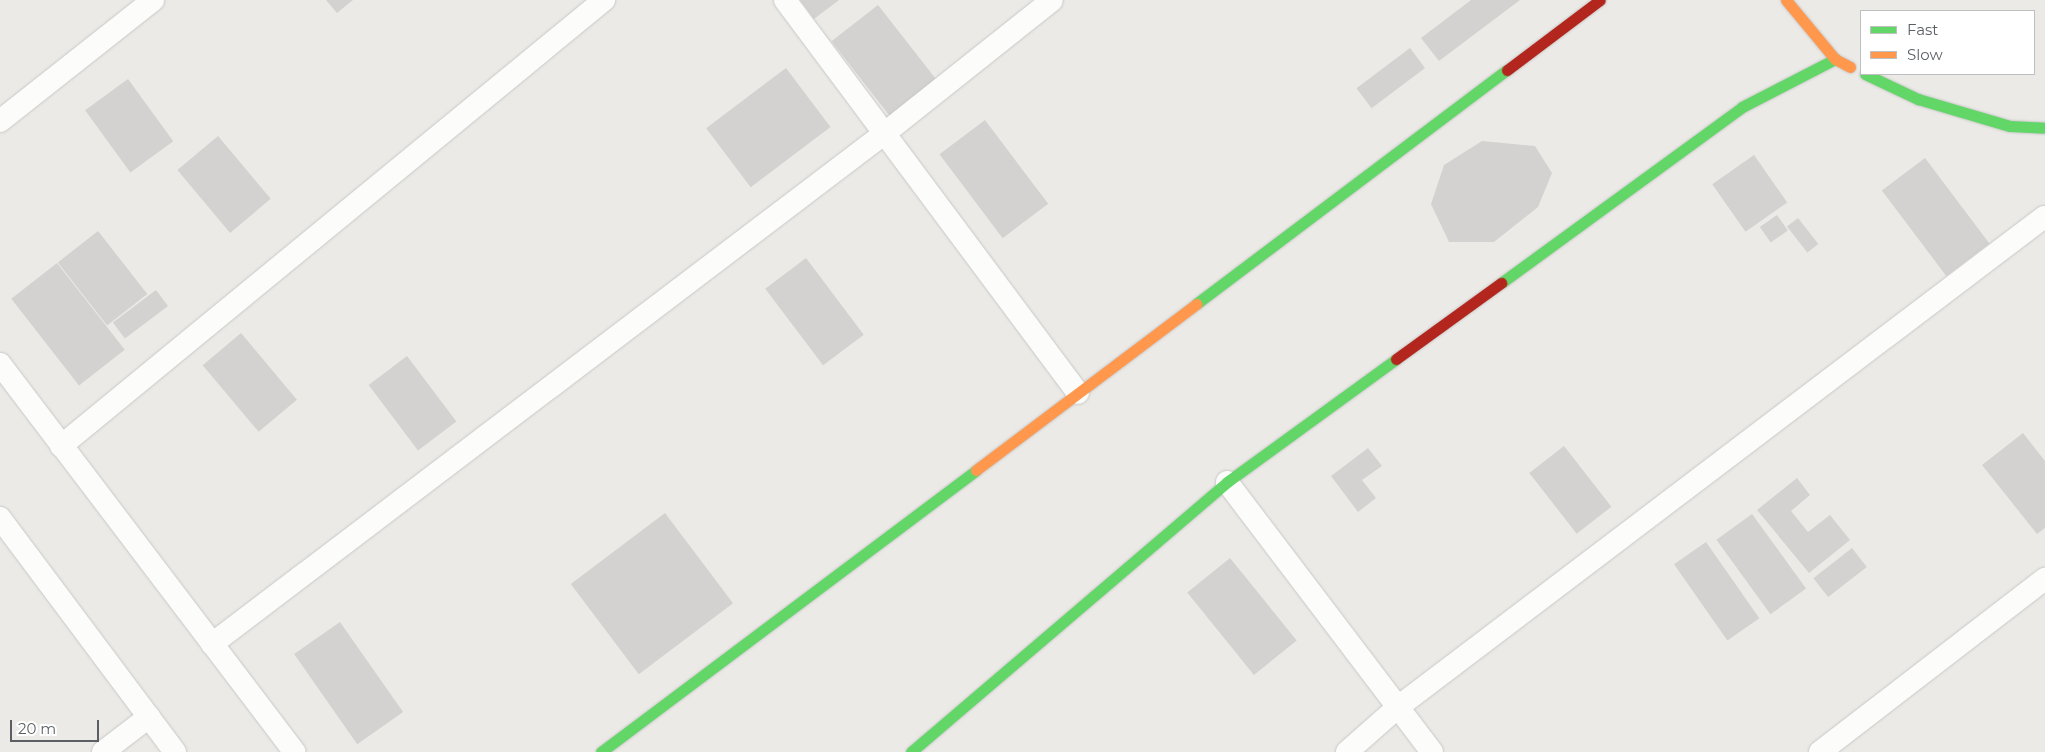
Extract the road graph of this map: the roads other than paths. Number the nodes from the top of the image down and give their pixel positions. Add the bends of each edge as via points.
1 (153, 0) edge
2 (604, 0) edge
3 (785, 0) edge
4 (1052, 0) edge
5 (1600, 0) edge
6 (1786, 0) edge
7 (1835, 59) junction
8 (1860, 72) edge
9 (1867, 75) edge
10 (0, 121) edge
11 (2045, 128) edge
12 (885, 133) junction
13 (2044, 217) edge
14 (0, 364) edge
15 (1078, 392) junction
16 (61, 446) junction
17 (1226, 482) junction
18 (0, 518) edge
19 (2045, 579) edge
20 (212, 644) junction
21 (1398, 707) junction
22 (149, 717) junction
23 (103, 752) edge
24 (175, 752) edge
25 (294, 752) edge
26 (601, 752) edge
27 (911, 752) edge
28 (1347, 752) edge
29 (1432, 752) edge
30 (1820, 752) edge

1 - 10 street
2 - 16 street
3 - 12 street
4 - 12 street
5 - 15 street
6 - 7 street
7 - 8 street
7 - 17 street via 1742,107
9 - 11 street via 1918,99 2010,126
12 - 15 street
12 - 20 street
13 - 21 street
14 - 16 street
15 - 26 street
16 - 20 street
17 - 21 street
17 - 27 street
18 - 22 street
19 - 30 street
20 - 25 street
21 - 28 street
21 - 29 street
22 - 23 street
22 - 24 street

